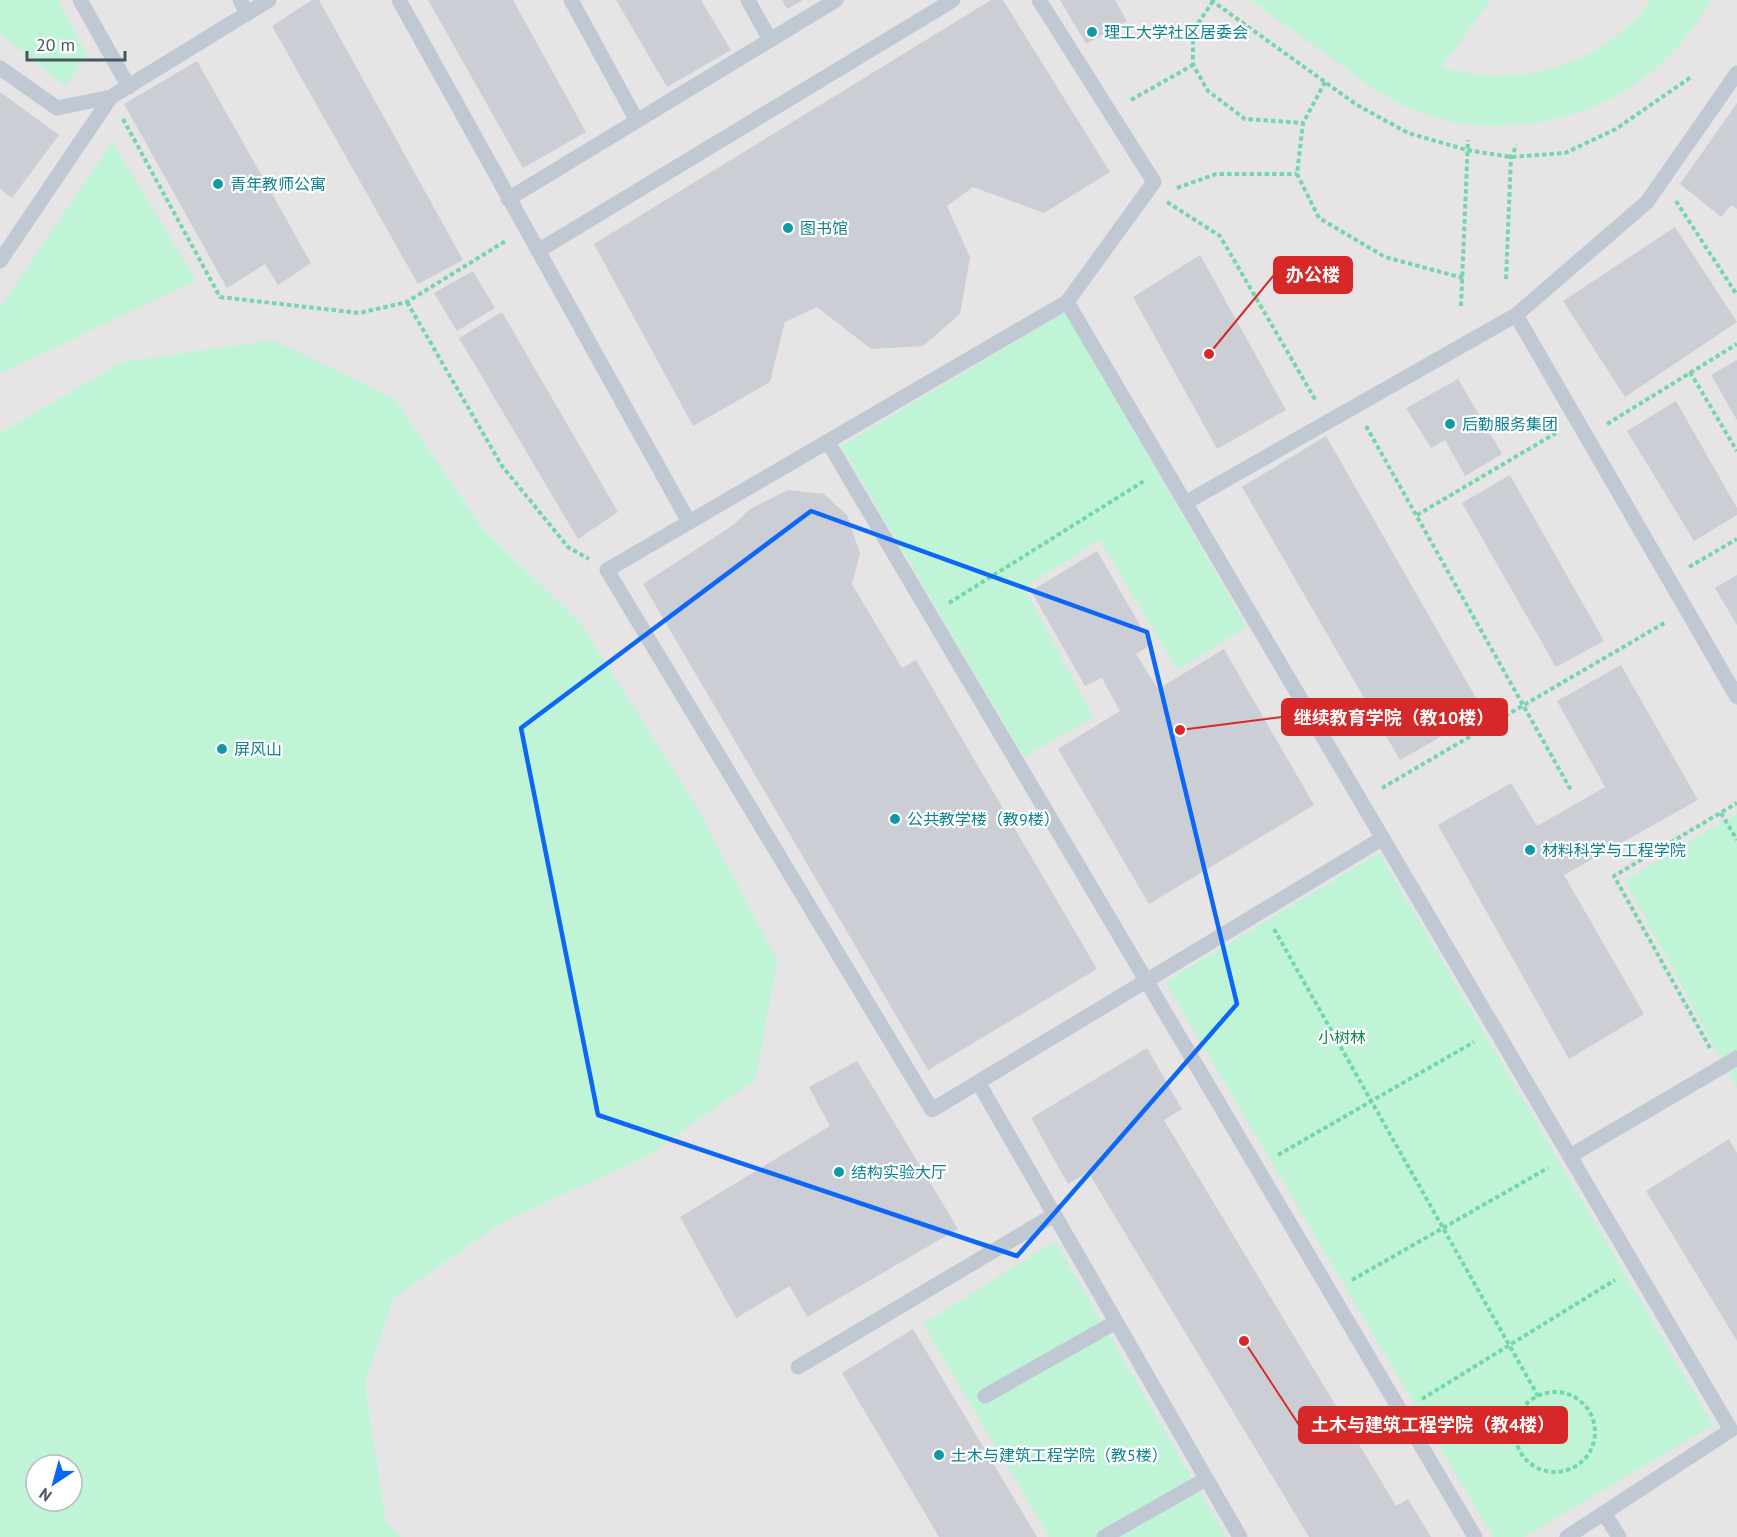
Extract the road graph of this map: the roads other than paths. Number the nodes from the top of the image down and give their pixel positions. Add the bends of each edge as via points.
1 (80, 0) edge
2 (269, 0) edge
3 (399, 0) edge
4 (571, 0) edge
5 (748, 0) edge
6 (836, 0) edge
7 (953, 0) edge
8 (1039, 0) edge
9 (243, 7) edge
10 (770, 40) junction
11 (0, 68) edge
12 (1737, 73) edge
13 (129, 87) junction
14 (111, 98) junction
15 (637, 121) junction
16 (508, 199) junction
17 (538, 251) junction
18 (2, 255) edge
19 (1067, 302) junction
20 (1516, 315) junction
21 (828, 442) junction
22 (1185, 503) junction
23 (689, 522) junction
24 (1737, 697) edge
25 (1383, 838) junction
26 (1146, 981) junction
27 (1737, 1058) edge
28 (978, 1082) junction
29 (1570, 1156) junction
30 (1054, 1215) junction
31 (1116, 1322) junction
32 (798, 1367) dead end
33 (985, 1396) dead end
34 (1206, 1479) junction
35 (1604, 1513) junction
36 (1104, 1537) edge
37 (1240, 1537) edge
38 (1475, 1537) edge
39 (1567, 1537) edge
40 (1619, 1537) edge

1 - 13 lane
2 - 9 lane
3 - 16 lane
4 - 15 lane
5 - 10 lane
6 - 10 lane
7 - 17 lane
8 - 19 lane via 1154,182
9 - 13 lane
10 - 15 lane
11 - 14 lane via 57,108
12 - 20 lane via 1647,202
13 - 14 lane
14 - 18 lane
15 - 16 lane
16 - 17 lane
17 - 23 lane
19 - 21 lane
19 - 22 lane
20 - 22 lane
20 - 24 lane
21 - 23 lane
21 - 26 lane
22 - 25 lane
23 - 28 lane via 607,570 932,1110
25 - 26 lane
25 - 29 lane
26 - 28 lane
26 - 38 lane
27 - 29 lane
28 - 30 lane
29 - 35 lane via 1731,1430
30 - 31 lane
30 - 32 lane
31 - 33 lane
31 - 34 lane
34 - 36 lane
34 - 37 lane
35 - 39 lane
35 - 40 lane

